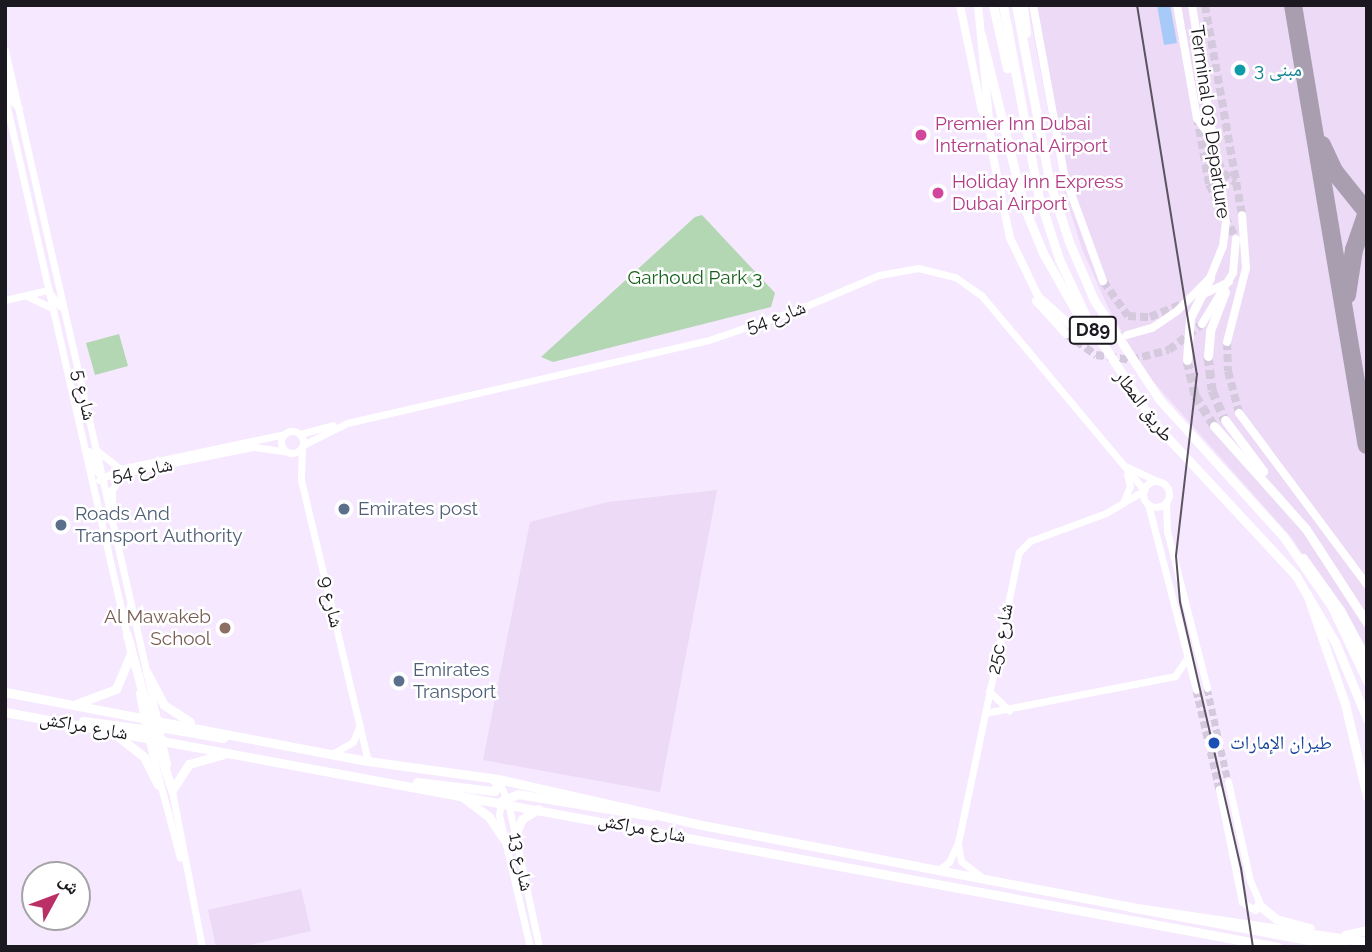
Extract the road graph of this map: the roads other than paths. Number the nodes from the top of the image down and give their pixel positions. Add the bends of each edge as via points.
1 (960, 5) edge
2 (978, 5) edge
3 (993, 5) edge
4 (1003, 5) edge
5 (1016, 5) edge
6 (1023, 5) edge
7 (1033, 5) edge
8 (1177, 5) edge
9 (1192, 5) edge
10 (981, 35) junction
11 (5, 50) edge
12 (1025, 60) junction
13 (5, 78) edge
14 (1016, 94) junction
15 (5, 98) edge
16 (19, 108) junction
17 (1216, 144) junction
18 (992, 151) junction
19 (1242, 215) tunnel mouth
20 (1236, 239) tunnel mouth
21 (1247, 246) junction
22 (1236, 255) junction
23 (1210, 278) junction
24 (1103, 281) tunnel mouth
25 (1229, 282) junction
26 (47, 290) junction
27 (1225, 292) junction
28 (26, 296) junction
29 (5, 300) edge
30 (1194, 300) junction
31 (52, 309) junction
32 (1202, 324) tunnel mouth
33 (1069, 330) tunnel mouth
34 (1127, 335) tunnel mouth
35 (1227, 342) tunnel mouth
36 (1208, 356) tunnel mouth
37 (1108, 357) junction
38 (1187, 360) tunnel mouth
39 (78, 370) junction
40 (69, 383) junction
41 (1239, 413) tunnel mouth
42 (1225, 420) tunnel mouth
43 (347, 423) junction
44 (1214, 426) tunnel mouth
45 (284, 434) junction
46 (300, 434) junction
47 (302, 447) junction
48 (96, 450) junction
49 (285, 452) junction
50 (1124, 466) junction
51 (121, 472) junction
52 (102, 477) junction
53 (301, 480) junction
54 (1157, 481) junction
55 (92, 489) junction
56 (1143, 490) junction
57 (1166, 502) junction
58 (1124, 503) junction
59 (1147, 503) junction
60 (110, 513) junction
61 (1306, 529) junction
62 (1283, 536) junction
63 (1367, 585) edge
64 (1306, 592) junction
65 (1353, 600) junction
66 (1367, 623) edge
67 (1367, 631) edge
68 (127, 635) junction
69 (131, 654) junction
70 (1188, 657) junction
71 (1367, 660) edge
72 (147, 673) junction
73 (1367, 681) edge
74 (1207, 688) tunnel mouth
75 (1196, 690) tunnel mouth
76 (989, 691) junction
77 (5, 692) edge
78 (72, 705) junction
79 (1010, 710) junction
80 (5, 712) edge
81 (985, 713) junction
82 (1367, 719) edge
83 (75, 724) junction
84 (360, 724) junction
85 (201, 728) junction
86 (153, 729) junction
87 (109, 730) junction
88 (245, 736) junction
89 (234, 753) junction
90 (332, 754) junction
91 (368, 761) junction
92 (495, 779) junction
93 (1228, 781) tunnel mouth
94 (412, 784) junction
95 (158, 785) junction
96 (1219, 789) tunnel mouth
97 (172, 790) junction
98 (456, 792) junction
99 (1367, 796) edge
100 (505, 800) junction
101 (541, 809) junction
102 (658, 814) junction
103 (515, 835) junction
104 (505, 841) junction
105 (958, 843) junction
106 (185, 871) junction
107 (937, 871) junction
108 (983, 879) junction
109 (1259, 905) junction
110 (1129, 906) junction
111 (1254, 924) junction
112 (1319, 930) junction
113 (1367, 930) edge
114 (1367, 942) edge
115 (202, 947) edge
116 (530, 947) edge
117 (538, 947) edge
118 (1278, 947) edge
119 (1345, 947) edge

1 - 18 main road
2 - 10 main road
3 - 14 main road
4 - 14 main road, طريق المطار / D89
5 - 12 main road, طريق المطار / D89
6 - 12 main road
7 - 24 main road via 1064,174
8 - 17 main road via 1197,118
9 - 17 main road, Terminal 03 Departure
10 - 18 main road
10 - 37 main road via 1029,221 1076,312
11 - 16 street, شارع 5
12 - 62 main road, طريق المطار / D89 via 1055,201 1077,263 1104,318 1159,399
13 - 16 street via 11,100
14 - 37 main road, طريق المطار / D89 via 1051,239
15 - 26 street, شارع 5
16 - 39 street, شارع 5
17 - 23 main road, Terminal 03 Departure via 1226,222 1223,246
18 - 33 main road via 1010,238 1038,296
19 - 21 main road
20 - 22 main road
21 - 22 main road
21 - 35 main road via 1245,275
22 - 25 main road
23 - 30 main road
23 - 34 main road via 1163,321
25 - 27 main road
25 - 30 main road
26 - 28 street
26 - 31 street, شارع 5
26 - 39 street via 59,304
27 - 32 main road
27 - 36 main road via 1210,331
28 - 29 street
28 - 31 street via 40,298
30 - 38 main road
31 - 40 street, شارع 5
37 - 64 main road, طريق المطار / D89 via 1167,439 1265,539
39 - 48 street, شارع 5
40 - 52 street via 93,467
40 - 55 street, شارع 5
41 - 63 main road
42 - 61 main road
43 - 46 street, شارع 54
43 - 47 street, شارع 54
43 - 50 street, شارع 54 via 709,340 790,313 879,275 918,268 955,277 982,296
44 - 61 main road
45 - 46 street, شارع 54
45 - 49 street via 280,441
45 - 51 street, شارع 54
46 - 47 street, شارع 9
47 - 49 street, شارع 54
47 - 53 street, شارع 9
48 - 51 street
48 - 52 street, شارع 5
49 - 51 street, شارع 54 via 254,447
49 - 53 street, شارع 9
50 - 54 street, شارع 54
50 - 56 street, شارع 54
50 - 58 street via 1130,486
51 - 52 street, شارع 54
51 - 60 street via 112,490
52 - 55 street
52 - 60 street, شارع 5
53 - 84 street, شارع 9
54 - 56 street
54 - 57 street via 1167,490
55 - 68 street, شارع 5
56 - 58 street, 25c شارع
56 - 59 street
57 - 59 street via 1157,506
57 - 74 street via 1167,531
58 - 59 street, 25c شارع
58 - 76 street, 25c شارع via 1030,541 1019,552
59 - 70 street
60 - 72 street, شارع 5
61 - 65 main road
62 - 71 main road via 1329,593
62 - 73 main road, طريق المطار / D89 via 1321,588
64 - 82 main road, طريق المطار / D89 via 1344,660
64 - 99 main road via 1345,704
65 - 66 main road
65 - 67 main road
68 - 69 street, شارع 5
68 - 86 main road
69 - 78 main road via 116,689
69 - 86 street, شارع 5
70 - 75 street
70 - 79 street via 1175,676
72 - 85 main road via 168,710
72 - 86 street, شارع 5
76 - 79 street
76 - 81 street, 25c شارع
77 - 78 main road, شارع مراكش
78 - 86 main road, شارع مراكش
79 - 81 street
80 - 83 main road, شارع مراكش
81 - 105 street, 25c شارع
83 - 86 main road via 94,721
83 - 87 main road, شارع مراكش
84 - 90 street via 353,742
84 - 91 street, شارع 9
85 - 86 main road, شارع مراكش
85 - 88 main road, شارع مراكش
86 - 87 main road, شارع مراكش
86 - 88 main road via 225,738
86 - 89 main road, شارع مراكش
86 - 95 street
86 - 97 main road
87 - 95 main road via 139,751
88 - 90 main road, شارع مراكش
89 - 94 main road, شارع مراكش
89 - 97 main road via 196,760 184,769
90 - 91 main road, شارع مراكش
91 - 92 main road, شارع مراكش
92 - 94 main road via 498,785 492,791 428,780
92 - 100 street, شارع 13
92 - 102 main road, شارع مراكش
93 - 109 street
94 - 98 main road, شارع مراكش
95 - 106 street
96 - 109 street via 1242,902 1252,910
97 - 106 street
98 - 100 main road, شارع مراكش
98 - 104 main road via 489,817
100 - 101 main road, شارع مراكش
100 - 102 main road via 518,794 642,817
100 - 103 street, شارع 13
100 - 104 street, شارع 13
101 - 103 main road via 522,818
101 - 118 main road, شارع مراكش
102 - 107 main road, شارع مراكش
103 - 117 street, شارع 13
104 - 116 street, شارع 13
105 - 107 street, 25c شارع via 952,858
105 - 108 street via 961,861
106 - 115 street
107 - 108 main road, شارع مراكش
108 - 110 main road, شارع مراكش
109 - 112 main road via 1276,919
110 - 111 main road
110 - 119 main road
111 - 112 main road
111 - 114 main road
112 - 113 main road via 1347,936

